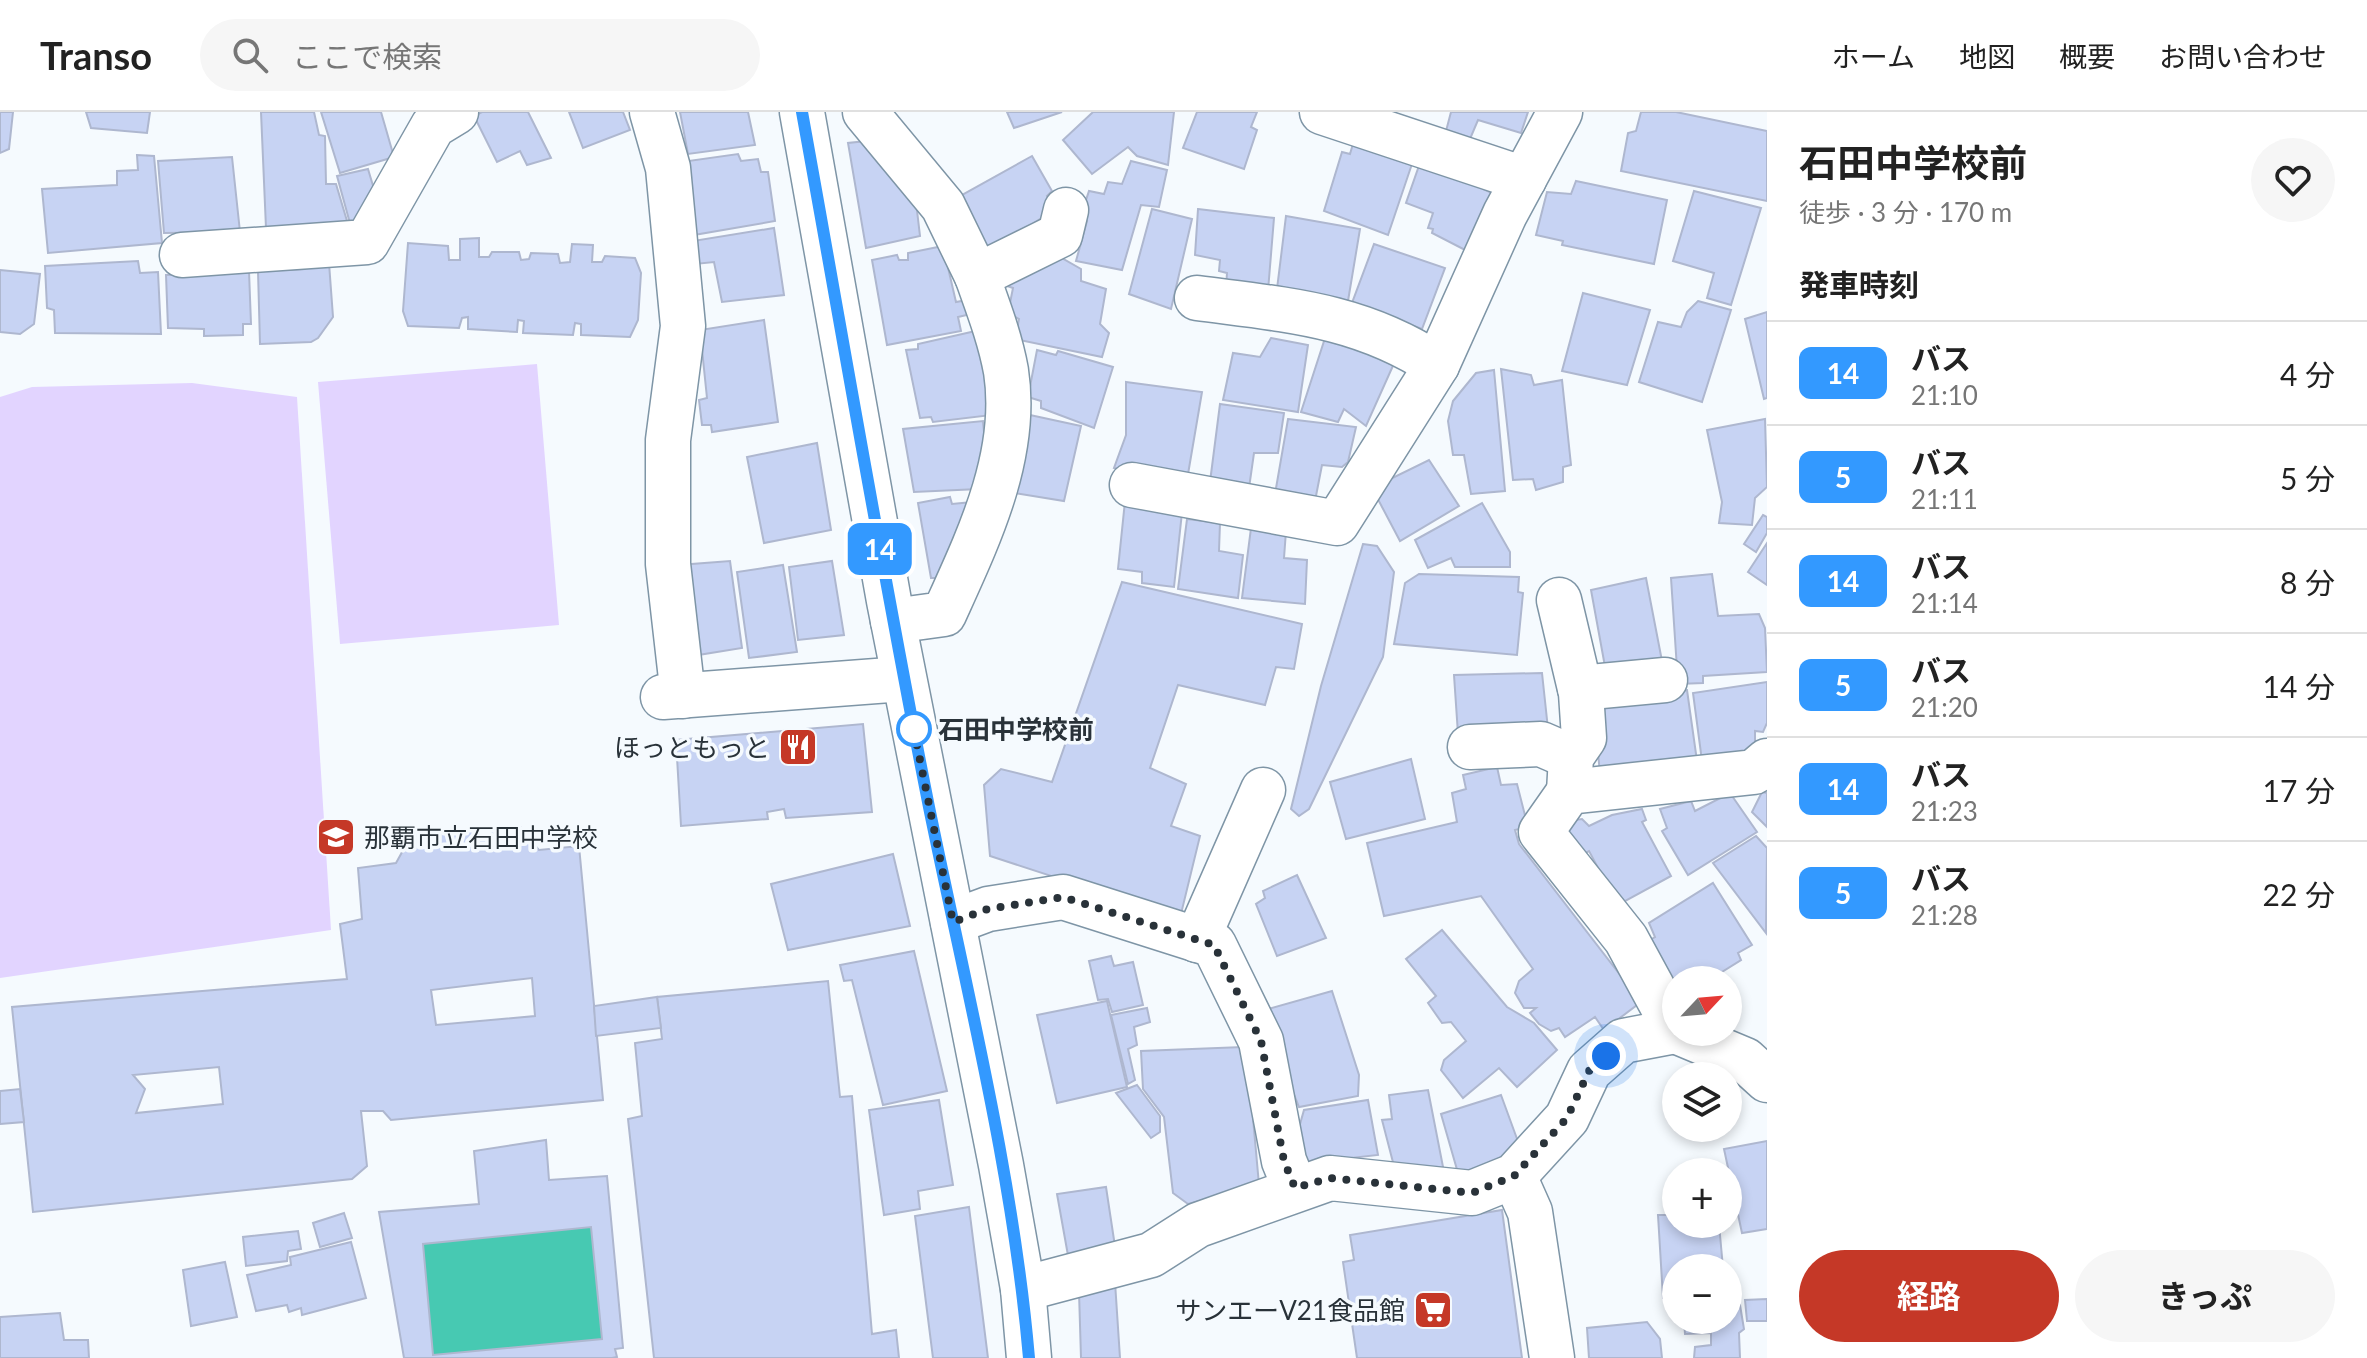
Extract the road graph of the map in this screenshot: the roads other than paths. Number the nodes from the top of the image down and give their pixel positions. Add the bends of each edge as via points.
1 (456, 112) edge
2 (652, 112) edge
3 (802, 112) edge
4 (865, 112) edge
5 (1322, 112) edge
6 (1560, 112) edge
7 (1524, 179) junction
8 (1066, 210) dead end
9 (182, 255) dead end
10 (977, 276) junction
11 (1197, 298) dead end
12 (1437, 365) junction
13 (1132, 485) dead end
14 (1559, 600) dead end
15 (893, 621) junction
16 (903, 679) junction
17 (1665, 680) dead end
18 (1580, 688) junction
19 (1470, 747) dead end
20 (1767, 761) edge
21 (1570, 775) junction
22 (1263, 790) dead end
23 (953, 922) junction
24 (1197, 940) junction
25 (1662, 1004) edge
26 (1662, 1034) edge
27 (1712, 1046) edge
28 (1767, 1080) edge
29 (1514, 1176) junction
30 (1295, 1188) junction
31 (1023, 1289) junction
32 (1029, 1358) edge
33 (1552, 1358) edge

1 - 9 street via 433,126 367,242
2 - 16 street via 668,168 683,326 668,440 673,697
3 - 15 street
4 - 10 street via 943,206
5 - 7 street
6 - 7 street
7 - 12 street
8 - 10 street via 1060,235
10 - 15 street via 1006,372 1007,422 994,497 944,614
11 - 12 street via 1323,315 1400,342
12 - 13 street via 1337,523
14 - 18 street
15 - 16 street
16 - 23 street
17 - 18 street
18 - 21 street via 1584,738
19 - 21 street via 1541,744
20 - 21 street via 1754,772
21 - 25 street via 1541,832 1626,939
22 - 24 street
23 - 24 street via 988,909 1063,897
23 - 31 street
24 - 30 street via 1214,945 1261,1041 1284,1161
26 - 29 street via 1623,1041 1589,1071 1567,1118
27 - 28 street via 1745,1060
29 - 30 street via 1472,1193 1330,1178
29 - 33 street via 1530,1212
30 - 31 street via 1198,1225 1151,1255
31 - 32 street

